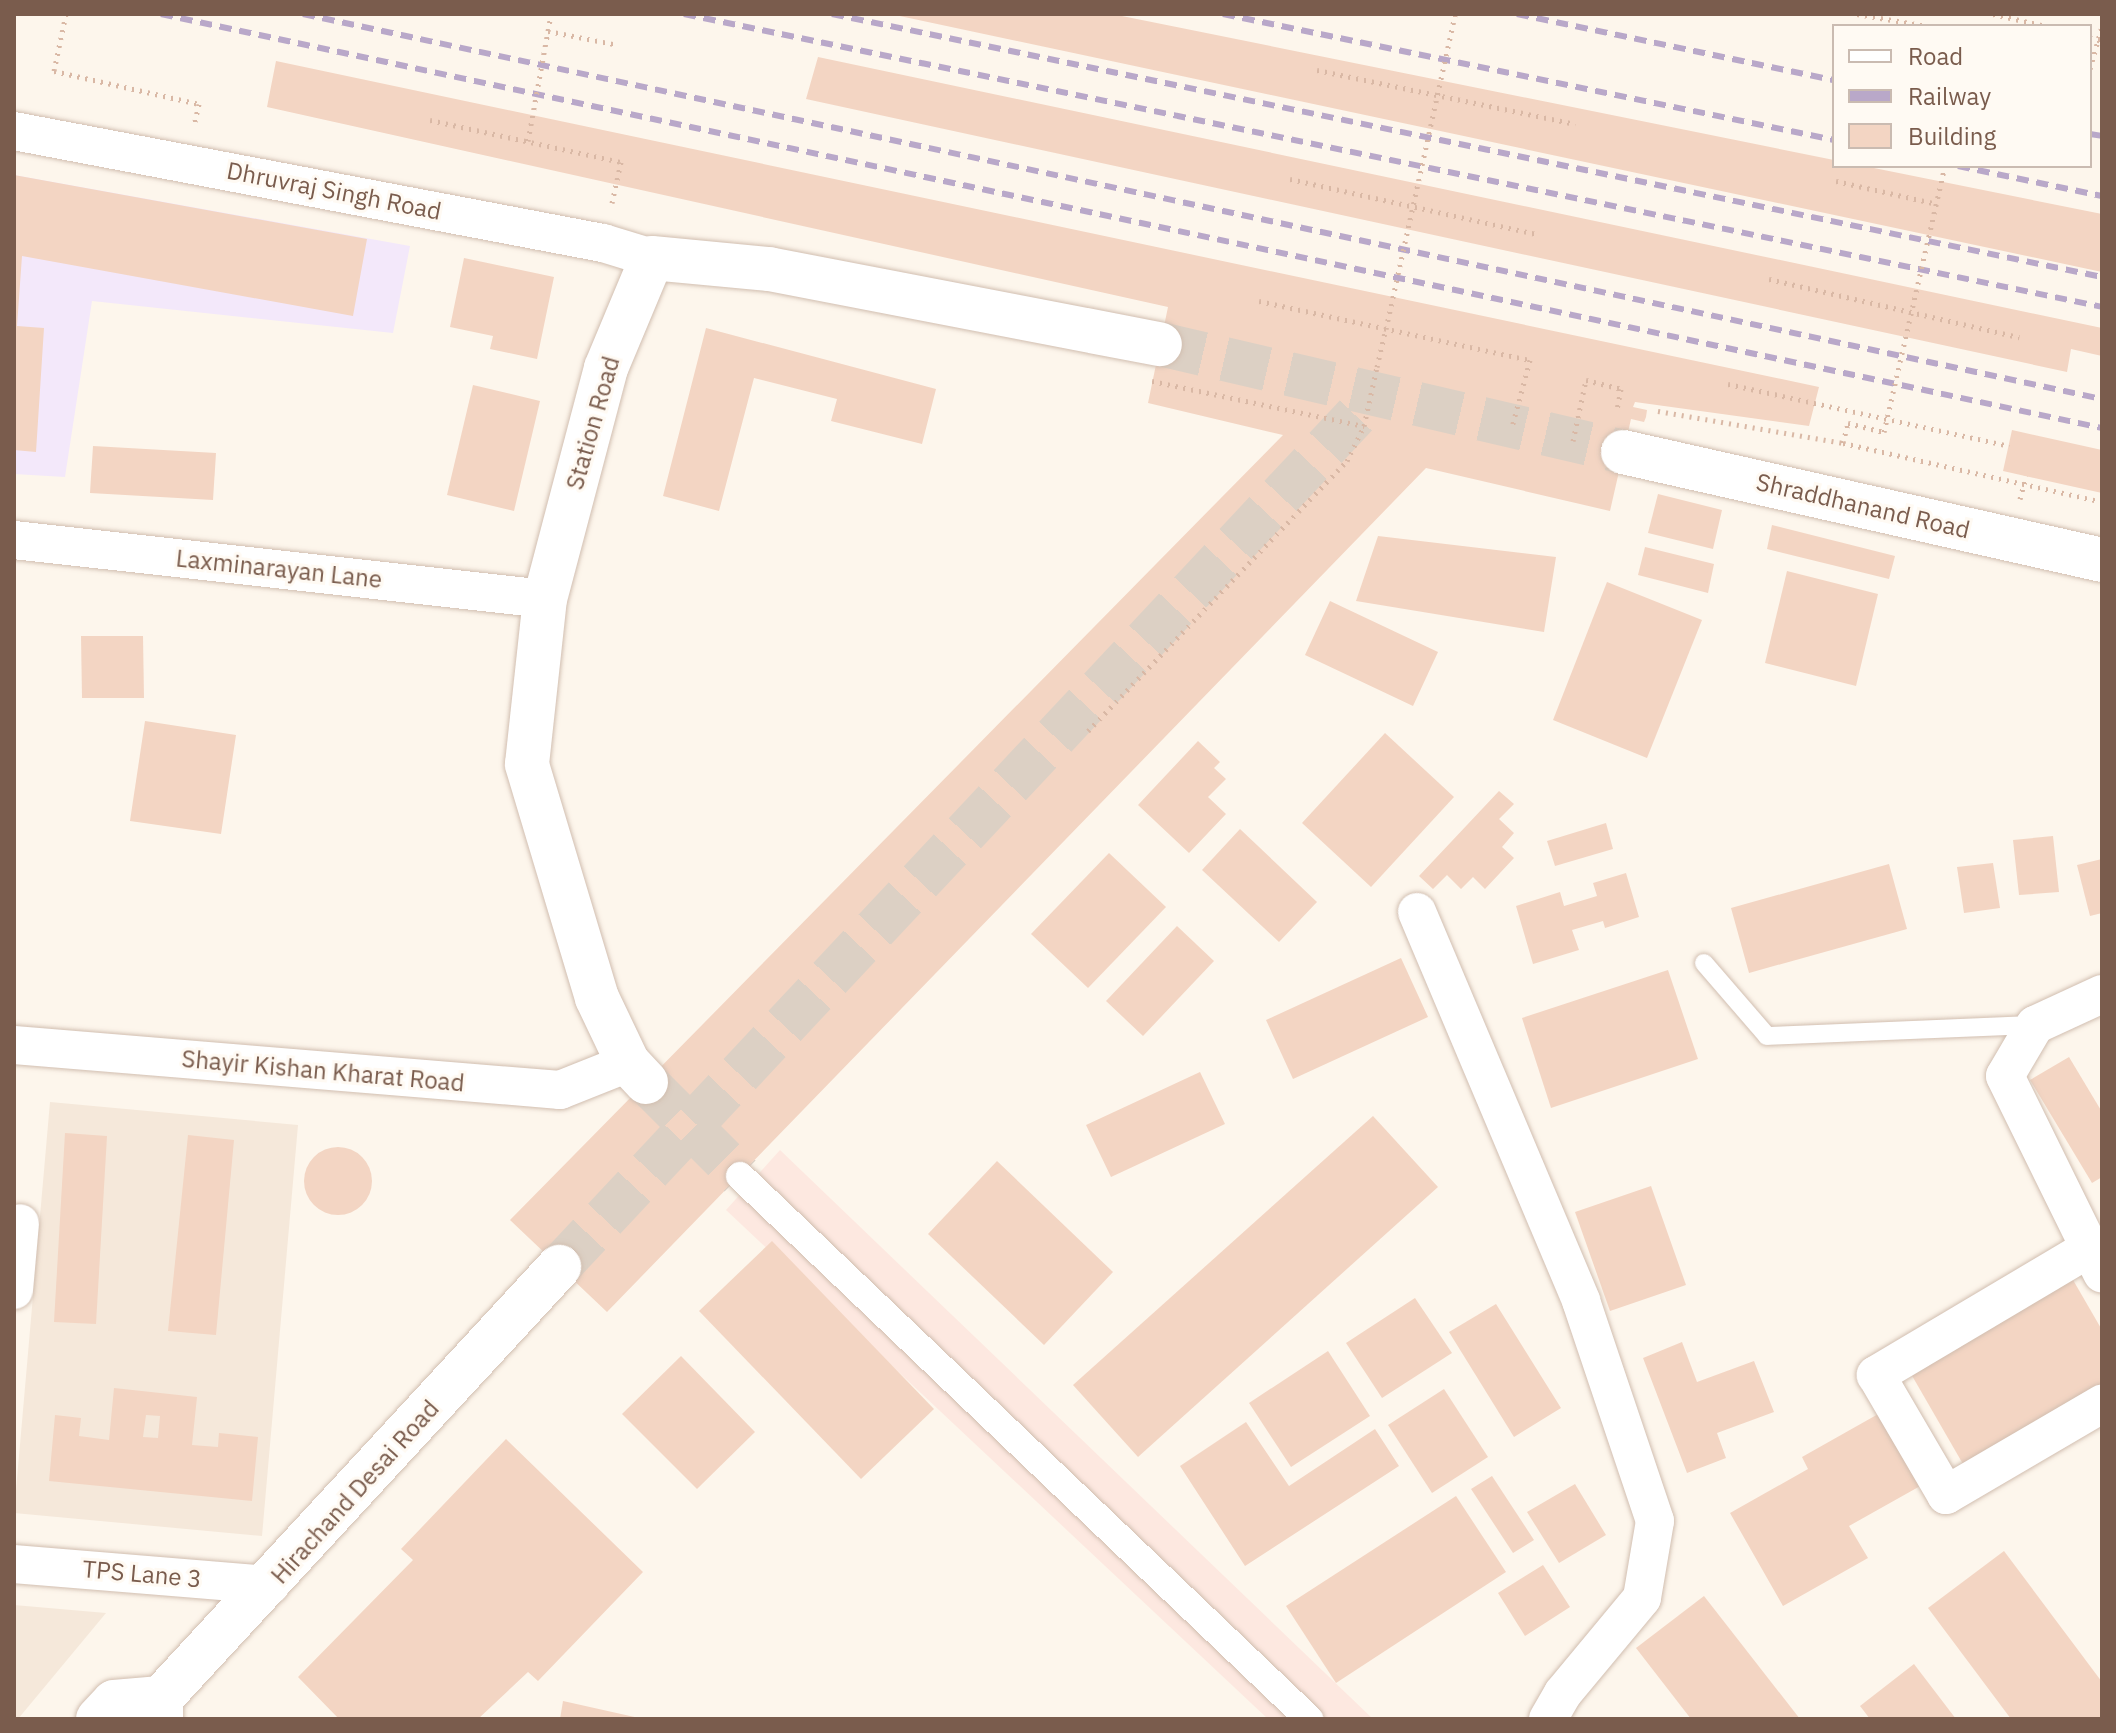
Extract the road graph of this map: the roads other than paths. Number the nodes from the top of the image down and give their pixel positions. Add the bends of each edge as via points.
1 (14, 131) edge
2 (652, 258) junction
3 (1156, 362) tunnel mouth
4 (1623, 452) tunnel mouth
5 (14, 540) edge
6 (2102, 560) edge
7 (545, 599) junction
8 (1417, 912) dead end
9 (1704, 963) dead end
10 (2102, 994) edge
11 (2035, 1025) junction
12 (14, 1045) edge
13 (637, 1073) joint
14 (740, 1176) tunnel mouth
15 (20, 1223) dead end
16 (2095, 1261) edge
17 (559, 1267) tunnel mouth
18 (14, 1290) edge
19 (2102, 1404) edge
20 (14, 1564) edge
21 (270, 1585) junction
22 (161, 1708) edge
23 (98, 1719) edge
24 (1309, 1719) edge
25 (1548, 1719) edge

1 - 2 street, Dhruvraj Singh Road via 572,237
2 - 3 street via 769,269
2 - 7 street, Station Road via 606,368
4 - 6 street, Shraddhanand Road
5 - 7 street, Laxminarayan Lane
7 - 13 street, Station Road via 527,764 597,998
8 - 25 street via 1581,1301 1655,1521 1642,1598 1563,1693
9 - 11 lane via 1767,1036
10 - 11 street
11 - 16 street via 2005,1076
12 - 13 street, Shayir Kishan Kharat Road via 560,1090
14 - 24 street
15 - 18 street
16 - 19 street via 1876,1375 1946,1495
17 - 21 street, Hirachand Desai Road
20 - 21 street, TPS Lane 3
21 - 22 street, Hirachand Desai Road
22 - 23 street via 114,1702

